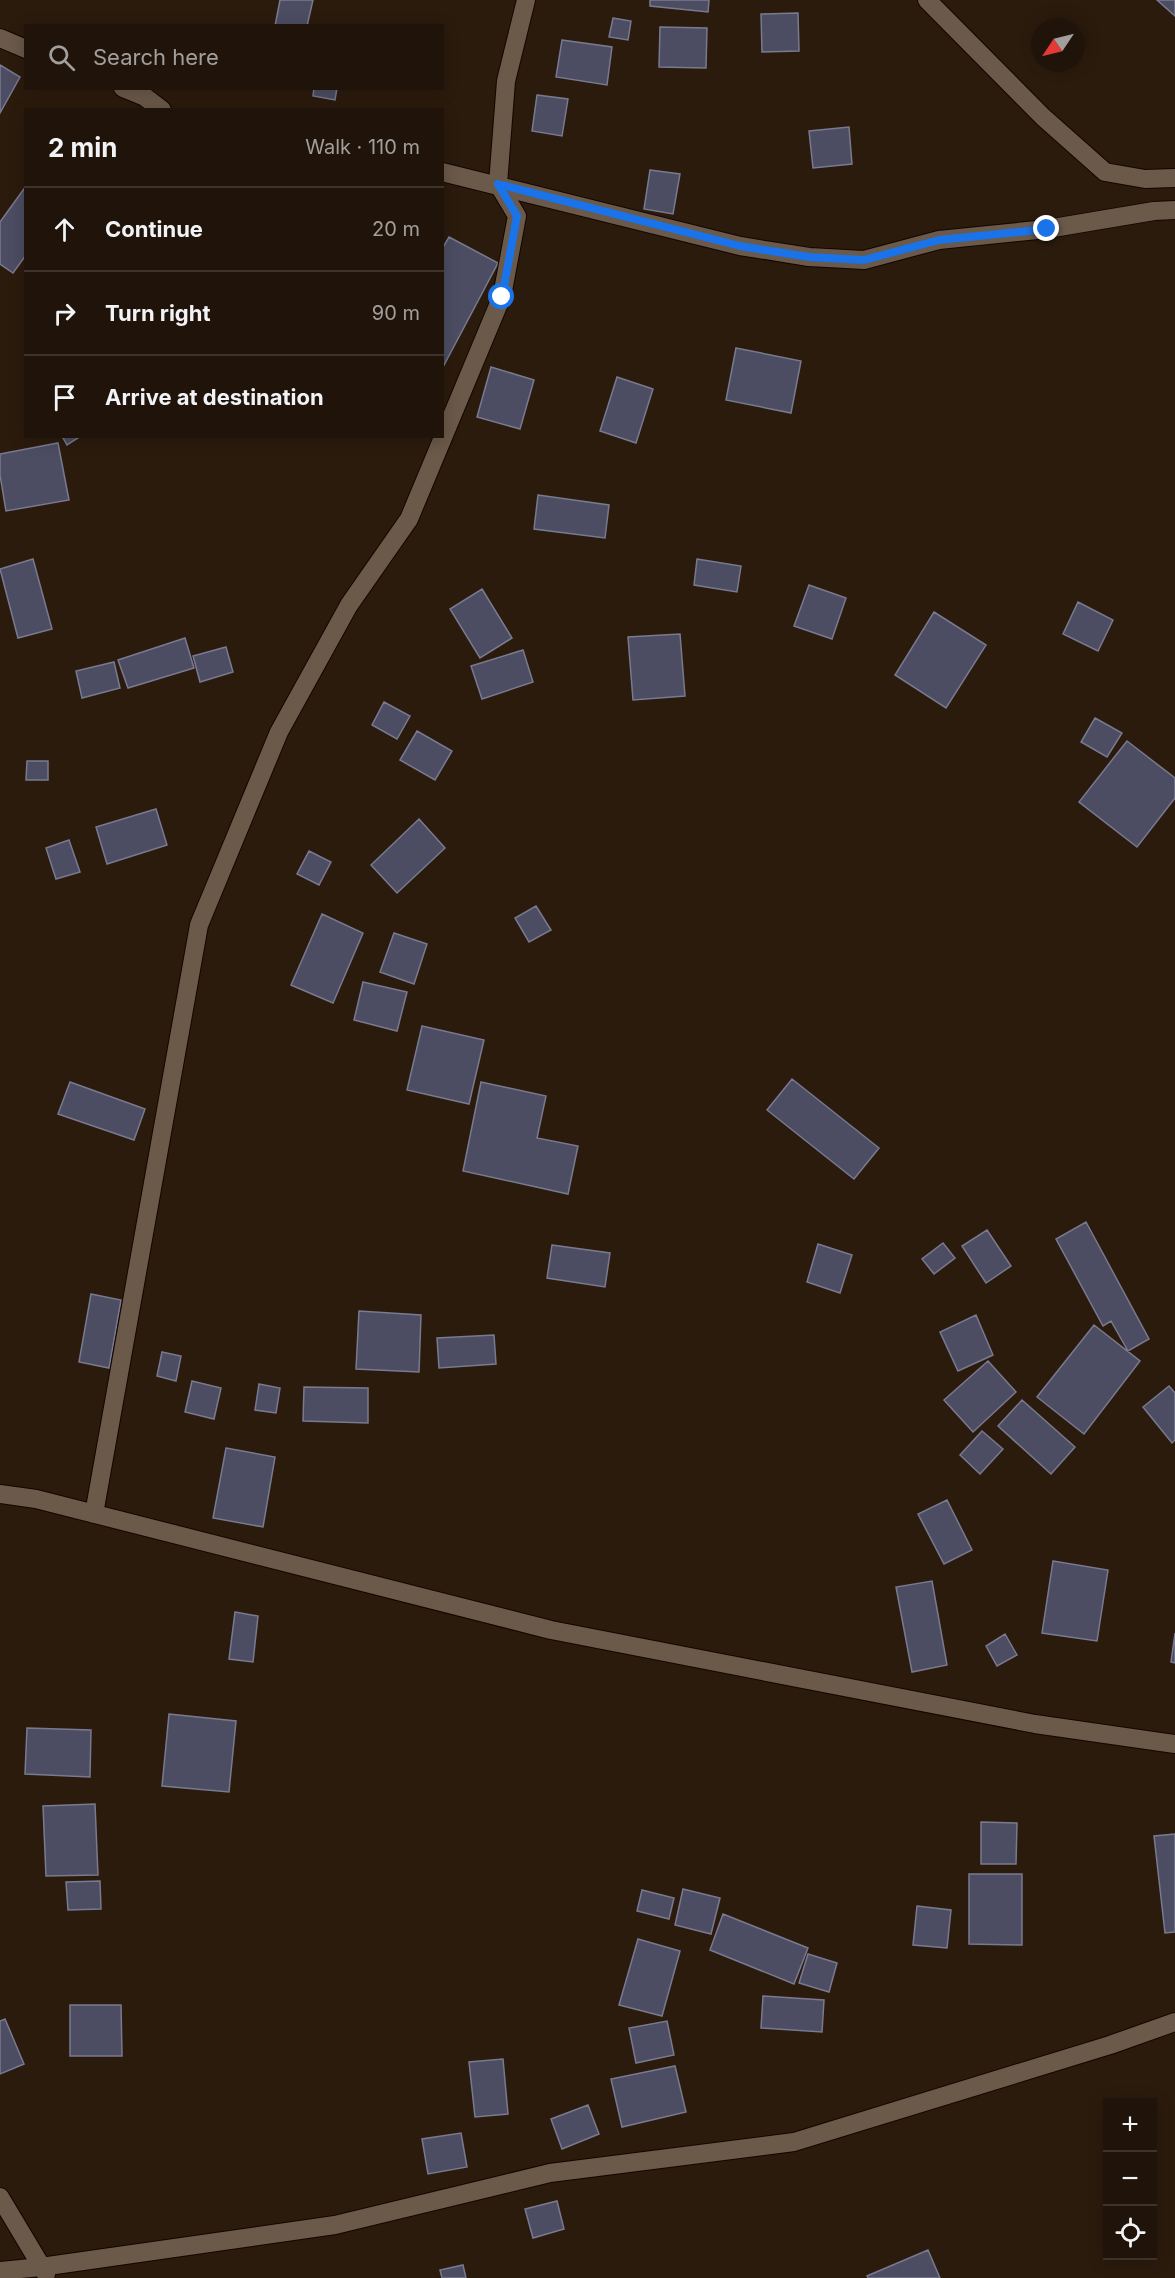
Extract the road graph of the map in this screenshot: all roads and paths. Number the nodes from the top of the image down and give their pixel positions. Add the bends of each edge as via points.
1 (526, 0) edge
2 (927, 0) edge
3 (0, 38) edge
4 (24, 48) edge
5 (128, 90) edge
6 (159, 108) edge
7 (444, 172) edge
8 (1175, 178) edge
9 (498, 184) junction
10 (1175, 210) edge
11 (444, 437) edge
12 (444, 438) edge
13 (0, 1494) edge
14 (94, 1514) junction
15 (1175, 1744) edge
16 (1175, 2022) edge
17 (0, 2197) edge
18 (0, 2271) edge
19 (45, 2273) edge

1 - 9 street via 506,81
2 - 8 street via 1043,117 1105,172 1145,179
3 - 4 street
5 - 6 street
7 - 9 street
9 - 10 street via 740,246 809,257 864,260 939,240
9 - 11 street via 517,216 502,297
12 - 14 street via 410,519 349,605 279,732 199,925
13 - 14 street
14 - 15 street via 551,1630 1035,1724
16 - 19 street via 794,2142 550,2173 336,2225
17 - 19 street
18 - 19 street

